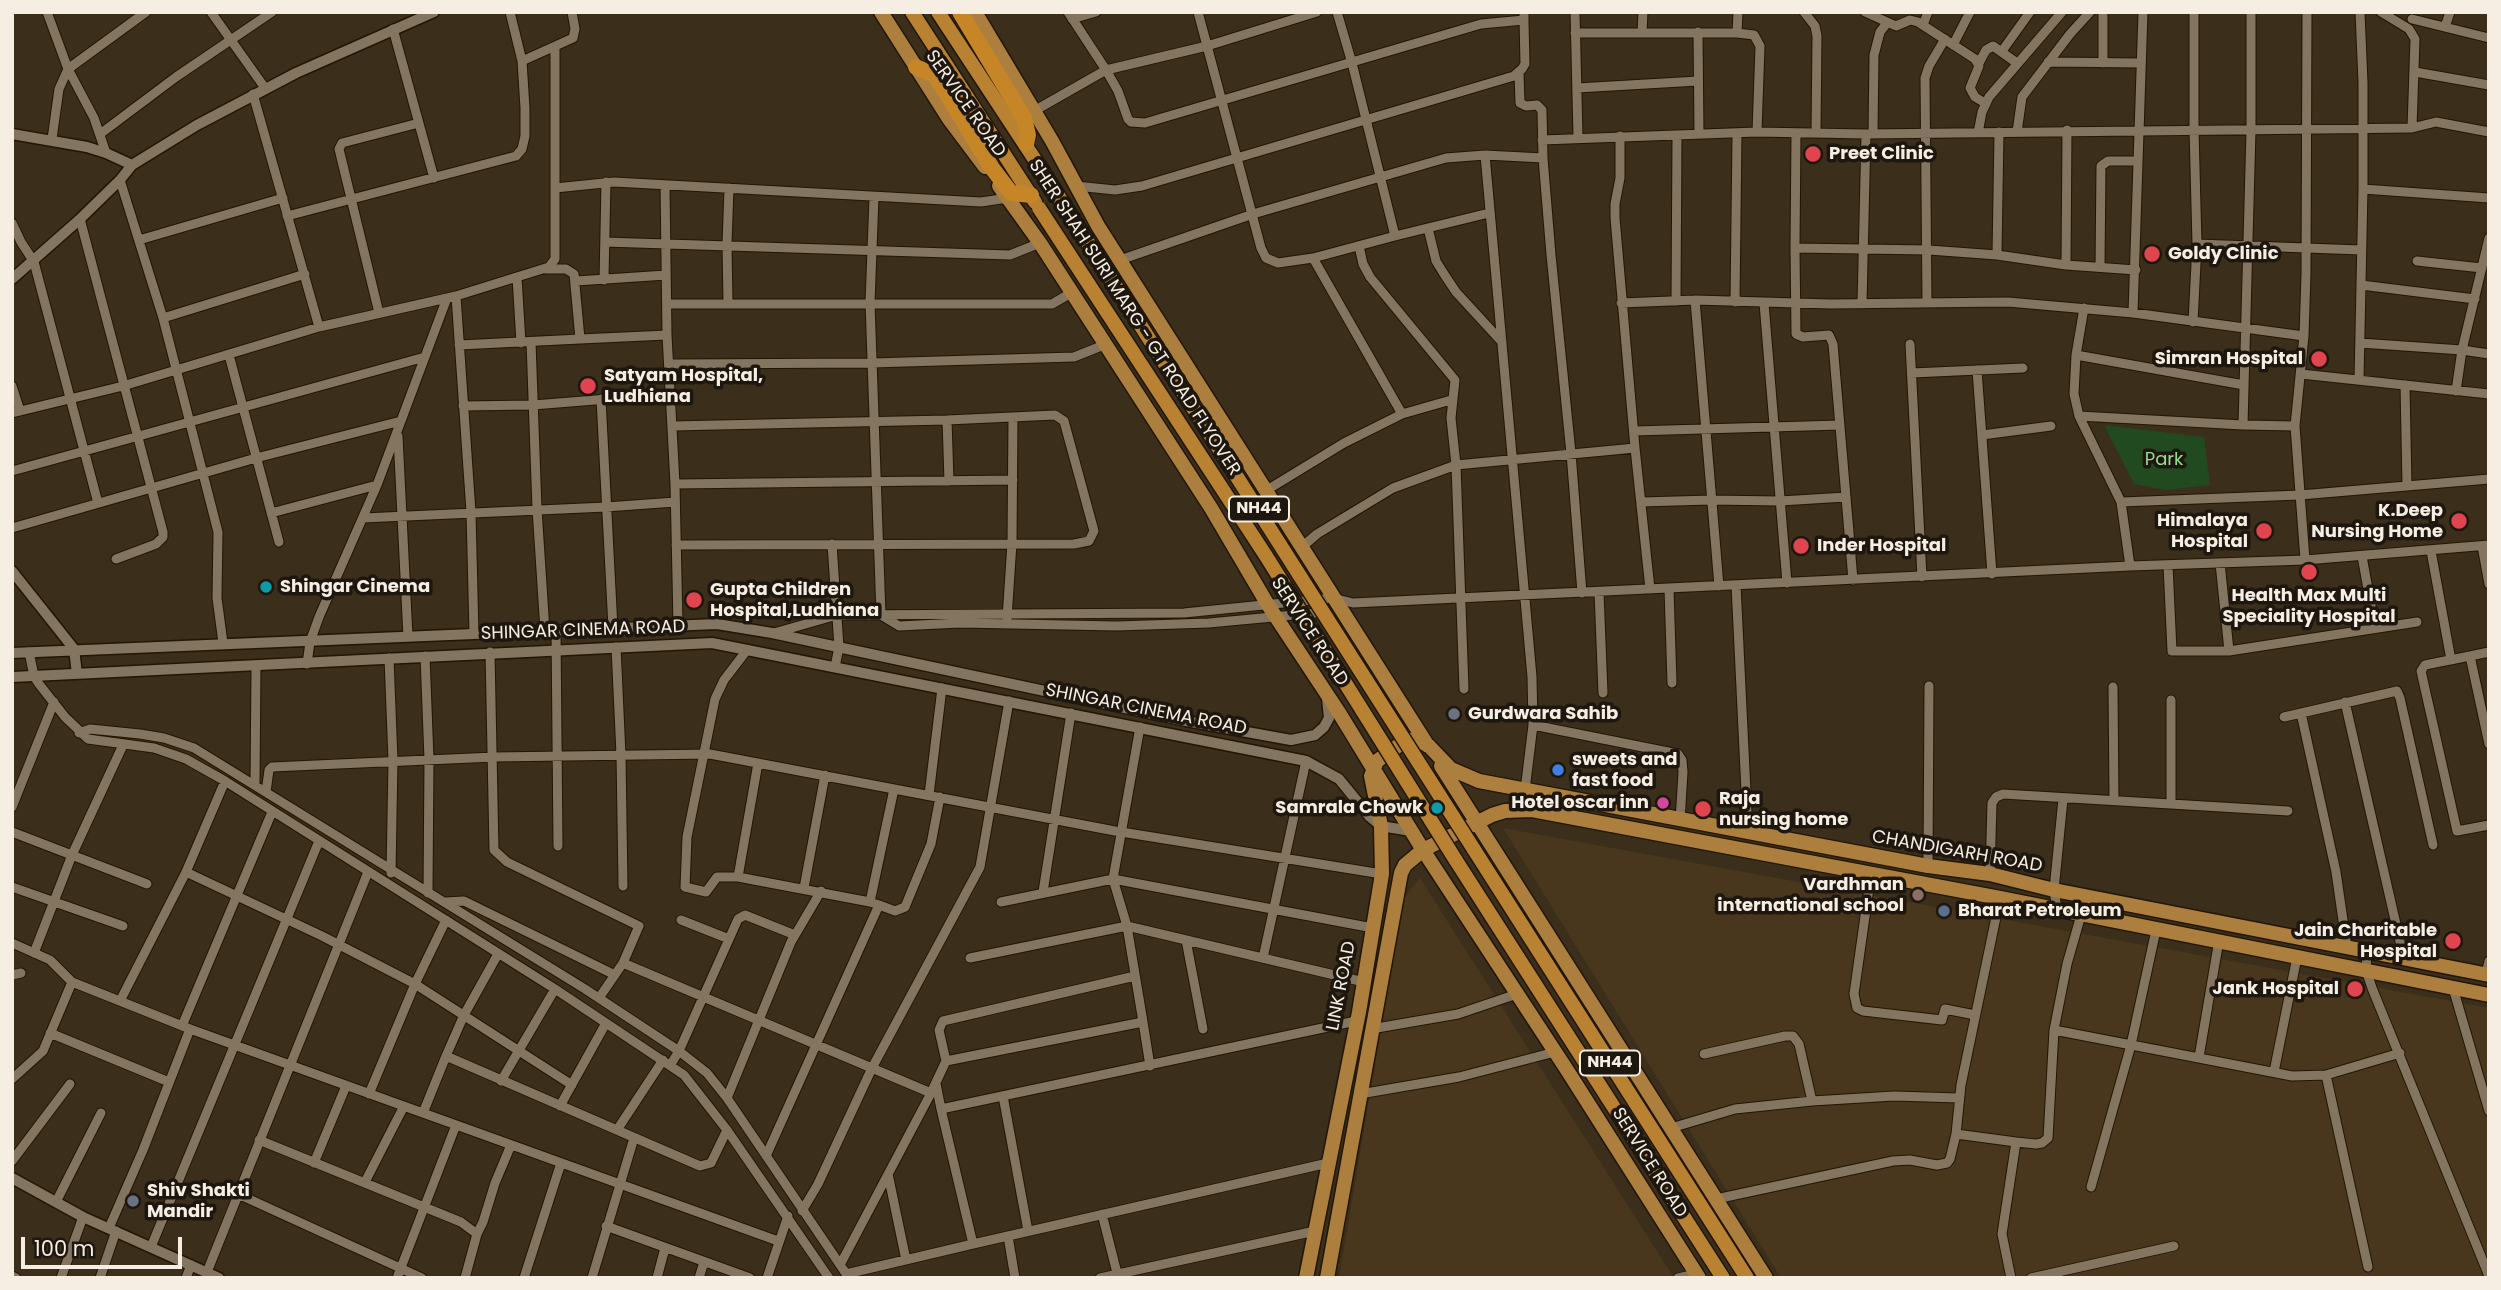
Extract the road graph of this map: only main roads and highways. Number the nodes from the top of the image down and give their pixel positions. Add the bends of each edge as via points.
1 (881, 12) edge
2 (912, 12) edge
3 (938, 12) edge
4 (960, 12) edge
5 (972, 20) edge
6 (916, 67) junction
7 (1026, 144) junction
8 (1031, 195) junction
9 (1429, 746) junction
10 (1373, 767) junction
11 (1478, 822) junction
12 (1423, 850) junction
13 (2488, 970) edge
14 (2489, 995) edge
15 (1697, 1276) edge
16 (1306, 1278) edge
17 (1327, 1278) edge
18 (1723, 1278) edge
19 (1747, 1278) edge
20 (1766, 1278) edge

1 - 6 main road, SERVICE ROAD
2 - 8 highway, SHER SHAH SURI MARG - GT ROAD FLYOVER / NH44
3 - 7 highway, SHER SHAH SURI MARG - GT ROAD FLYOVER / NH44
4 - 5 highway
5 - 7 highway via 1024,118
5 - 9 main road, SERVICE ROAD via 1034,111 1120,260
6 - 8 highway via 935,75 1011,193
6 - 10 main road, SERVICE ROAD via 948,119 1040,243
7 - 19 highway, SHER SHAH SURI MARG - GT ROAD FLYOVER / NH44, bridge
8 - 18 highway, SHER SHAH SURI MARG - GT ROAD FLYOVER / NH44, bridge via 1266,556
9 - 10 main road via 1419,740 1402,743
9 - 11 main road, SERVICE ROAD
9 - 13 main road, CHANDIGARH ROAD via 1464,777 1525,790 1990,874 2404,959
10 - 12 main road, SERVICE ROAD
10 - 16 main road, LINK ROAD via 1371,785 1381,826 1382,874
11 - 12 main road, LINK ROAD
11 - 14 main road, CHANDIGARH ROAD via 1504,811 1532,810
11 - 20 main road, SERVICE ROAD
12 - 15 main road, SERVICE ROAD
12 - 17 main road, LINK ROAD via 1401,873

